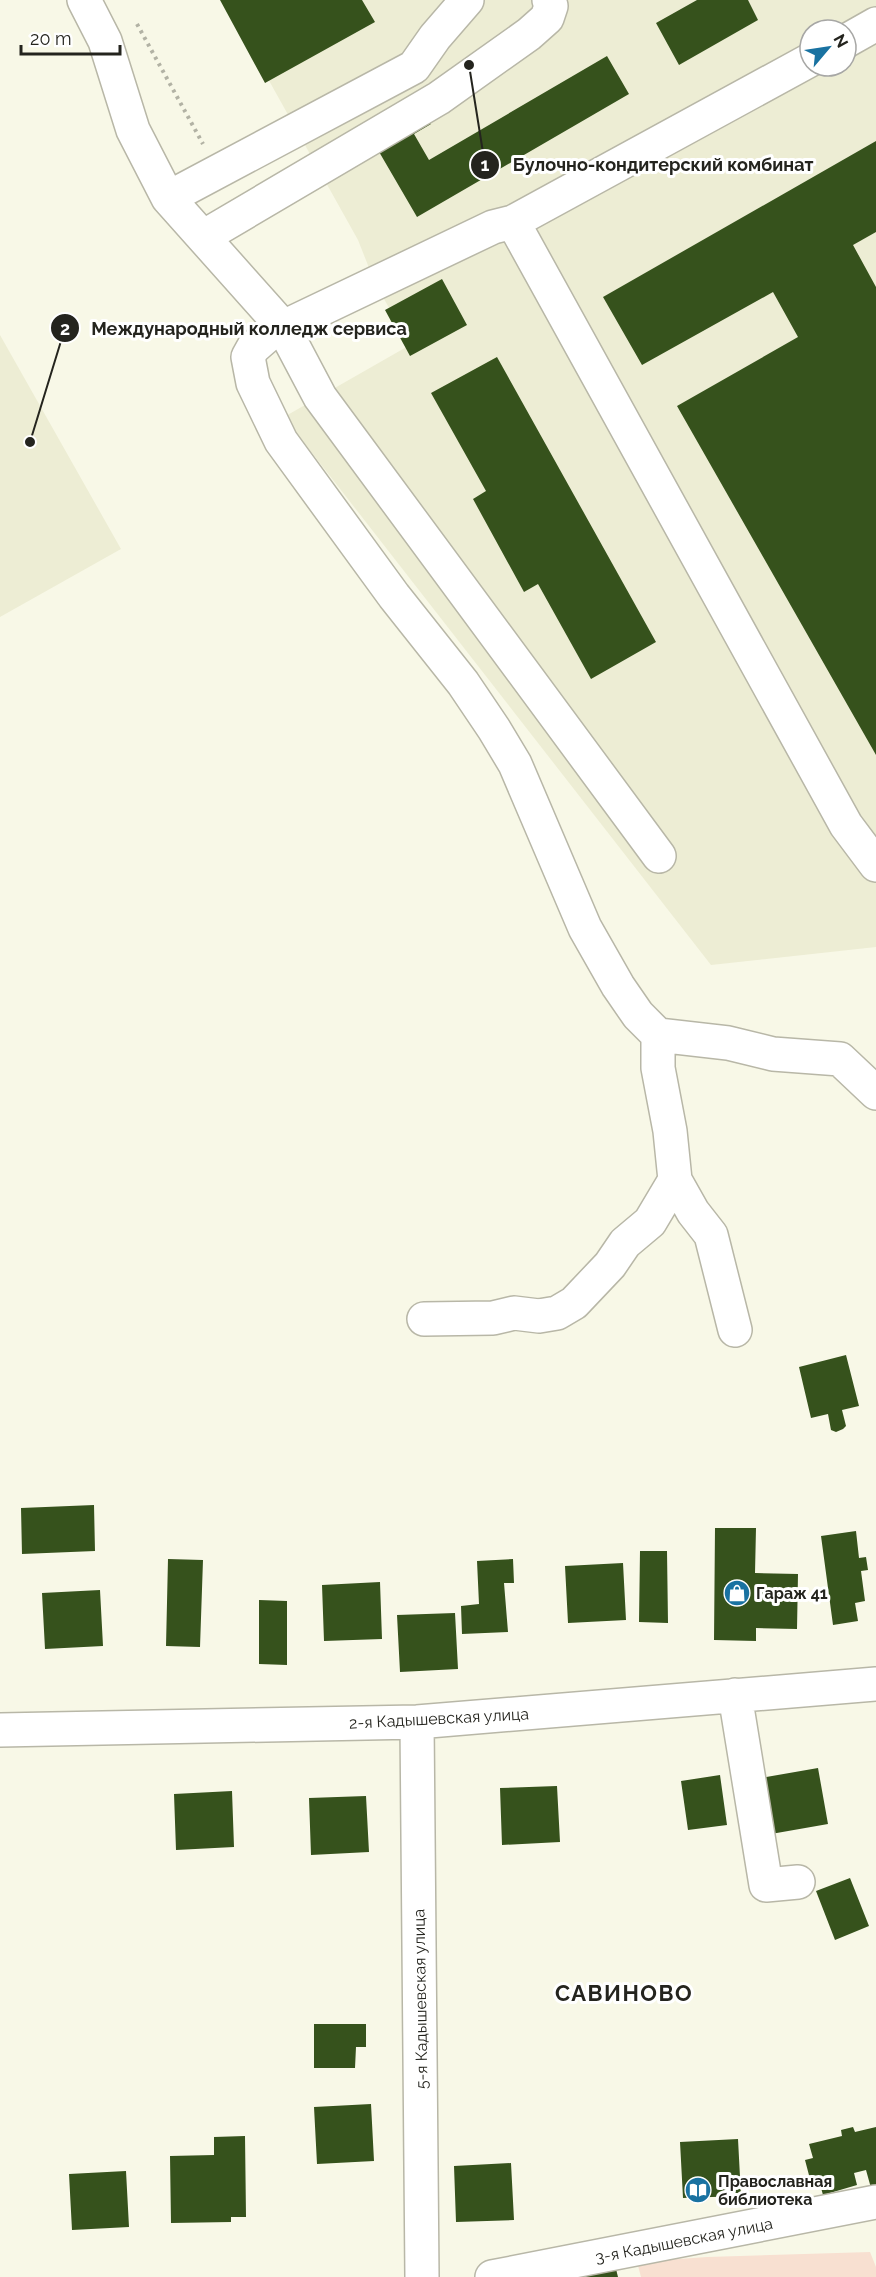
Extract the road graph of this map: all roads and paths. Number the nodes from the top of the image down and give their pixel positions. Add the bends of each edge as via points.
1 (84, 0) edge
2 (467, 0) edge
3 (549, 0) edge
4 (135, 20) dead end
5 (876, 24) edge
6 (858, 34) edge
7 (798, 67) edge
8 (218, 172) junction
9 (168, 198) junction
10 (513, 222) junction
11 (203, 237) junction
12 (283, 327) junction
13 (659, 856) dead end
14 (876, 865) edge
15 (658, 1035) junction
16 (876, 1093) edge
17 (675, 1180) junction
18 (424, 1319) dead end
19 (735, 1330) dead end
20 (876, 1684) edge
21 (735, 1695) junction
22 (417, 1722) junction
23 (0, 1730) edge
24 (798, 1882) dead end
25 (876, 2202) edge
26 (422, 2277) edge
27 (492, 2277) edge

1 - 9 street via 105,41 134,130
2 - 8 street via 414,67
3 - 11 street via 547,18 439,98
4 - 8 path
5 - 6 street
7 - 10 street
8 - 9 street
9 - 11 street
10 - 12 street via 493,227
10 - 14 street via 846,825
11 - 12 street
12 - 13 street via 320,397
12 - 15 street via 261,341 248,357 253,383 276,432 494,729 515,764 585,928 618,986
15 - 16 street via 728,1043 772,1054 840,1059
15 - 17 street via 658,1068
17 - 18 street via 650,1222 625,1243 574,1304 539,1316 514,1313 493,1318
17 - 19 street via 711,1235
20 - 21 street, 2-я Кадышевская улица
21 - 22 street, 2-я Кадышевская улица
21 - 24 street via 766,1885
22 - 23 street, 2-я Кадышевская улица
22 - 26 street, 5-я Кадышевская улица
25 - 27 street, 3-я Кадышевская улица

